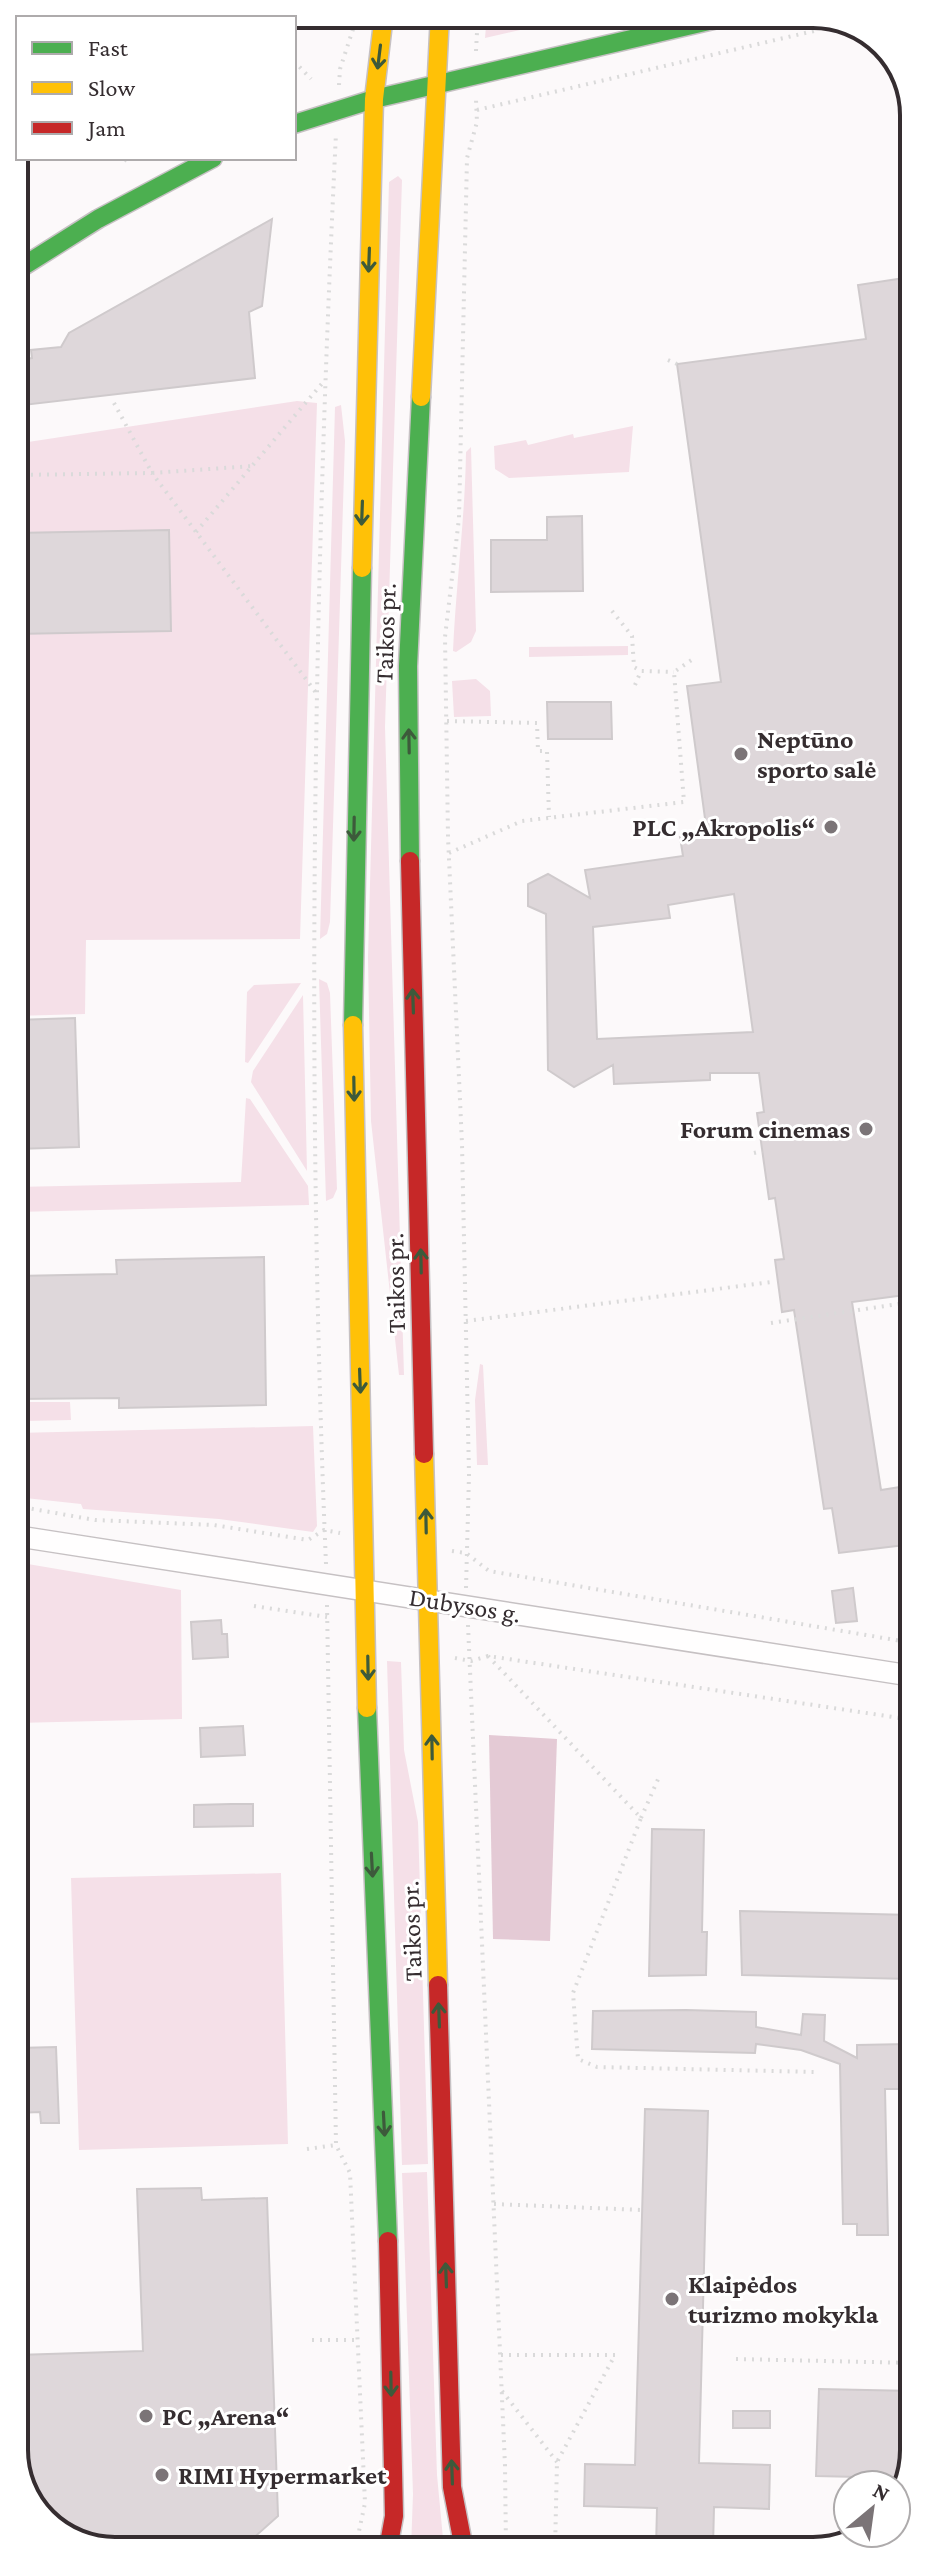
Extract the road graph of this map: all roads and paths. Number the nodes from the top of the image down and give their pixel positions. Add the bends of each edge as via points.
1 (382, 28) edge
2 (439, 28) edge
3 (477, 28) edge
4 (681, 28) edge
5 (818, 30) dead end
6 (296, 63) edge
7 (475, 78) junction
8 (311, 79) dead end
9 (435, 86) junction
10 (374, 99) junction
11 (477, 110) junction
12 (296, 123) edge
13 (209, 160) edge
14 (28, 263) edge
15 (668, 360) dead end
16 (677, 364) dead end
17 (327, 378) dead end
18 (114, 403) dead end
19 (256, 466) junction
20 (152, 473) junction
21 (28, 475) edge
22 (196, 532) junction
23 (612, 611) dead end
24 (693, 659) dead end
25 (641, 671) junction
26 (674, 672) junction
27 (635, 685) dead end
28 (317, 695) dead end
29 (447, 721) junction
30 (549, 817) junction
31 (449, 853) junction
32 (762, 1151) dead end
33 (754, 1153) dead end
34 (772, 1282) dead end
35 (900, 1304) edge
36 (466, 1321) junction
37 (771, 1323) dead end
38 (28, 1508) edge
39 (324, 1530) dead end
40 (28, 1538) edge
41 (451, 1551) dead end
42 (466, 1553) junction
43 (366, 1590) junction
44 (428, 1599) junction
45 (466, 1605) junction
46 (254, 1606) dead end
47 (327, 1617) dead end
48 (327, 1634) dead end
49 (900, 1641) edge
50 (367, 1642) junction
51 (429, 1654) junction
52 (488, 1656) junction
53 (471, 1661) junction
54 (900, 1674) edge
55 (900, 1718) edge
56 (659, 1777) dead end
57 (641, 1818) junction
58 (817, 2072) dead end
59 (336, 2145) dead end
60 (307, 2149) dead end
61 (494, 2204) junction
62 (642, 2210) dead end
63 (312, 2340) dead end
64 (358, 2340) dead end
65 (500, 2355) junction
66 (736, 2359) dead end
67 (900, 2363) edge
68 (502, 2391) junction
69 (557, 2462) junction
70 (390, 2537) edge
71 (462, 2537) edge
72 (506, 2537) edge
73 (555, 2537) edge

1 -> 10 main road, Taikos pr.
2 - 9 main road, Taikos pr.
3 - 7 path
4 - 7 main road
5 - 11 path
6 - 8 path
7 - 9 main road
7 - 11 path
9 - 10 main road
44 -> 9 main road, Taikos pr. via 408,666
10 - 12 main road
10 -> 43 main road, Taikos pr. via 352,958
11 - 29 path via 467,158 459,518 445,637
13 - 14 main road
15 - 16 path
17 - 19 path
18 - 20 path
19 - 20 path
19 - 22 path
20 - 21 path
20 - 22 path
22 - 28 path
23 - 25 path via 632,636 634,667
24 - 26 path
25 - 26 path
25 - 27 path
26 - 30 path via 684,802
29 - 30 path via 537,723 538,751 547,751
29 - 31 path
30 - 31 path via 522,821
31 - 36 path
32 - 33 path
34 - 36 path
35 - 37 path
36 - 42 path
38 - 39 path via 95,1520 214,1525 308,1540
40 - 43 street, Dubysos g.
41 - 42 path
42 - 45 path
42 - 49 path via 489,1571
43 - 44 street, Dubysos g.
43 - 50 main road, Taikos pr.
44 - 45 street, Dubysos g.
44 - 51 main road, Taikos pr.
45 - 53 path
45 - 54 street, Dubysos g.
46 - 47 path
48 - 50 path
50 -> 70 main road, Taikos pr. via 394,2516
51 - 53 path
71 -> 51 main road, Taikos pr. via 452,2487
52 - 53 path
52 - 55 path
52 - 57 path
53 - 61 path
56 - 57 path
57 - 58 path via 573,1993 578,2059 597,2067
59 - 60 path
61 - 62 path
61 - 65 path
63 - 64 path
65 - 68 path
65 - 69 path via 615,2355
66 - 67 path
68 - 69 path
68 - 72 path
69 - 73 path

